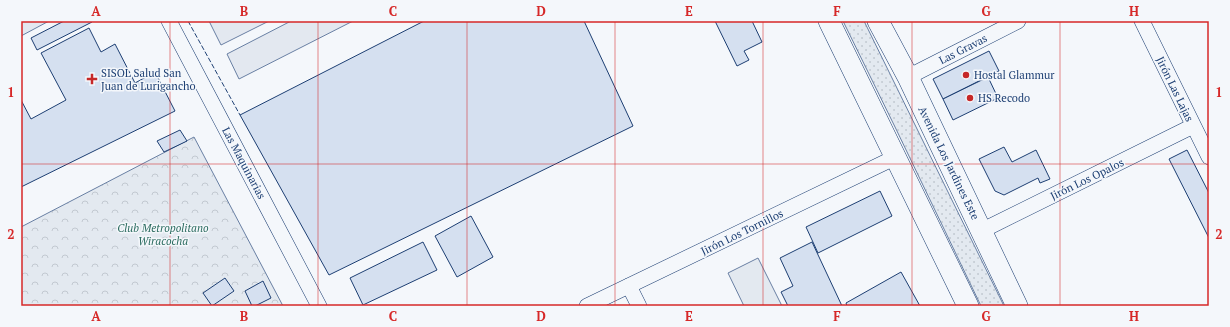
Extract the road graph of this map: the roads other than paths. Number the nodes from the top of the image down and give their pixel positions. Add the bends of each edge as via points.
1 (169, 21) edge
2 (829, 21) edge
3 (878, 21) edge
4 (1018, 21) edge
5 (1142, 21) edge
6 (908, 77) junction
7 (1193, 126) junction
8 (896, 157) junction
9 (1209, 157) edge
10 (981, 231) junction
11 (629, 286) junction
12 (319, 306) edge
13 (587, 306) edge
14 (639, 306) edge
15 (968, 306) edge
16 (1018, 306) edge

1 - 12 street, Las Maquinarias
2 - 8 main road
3 - 6 main road, Avenida Los Jardines Este
4 - 6 street, Las Gravas
5 - 7 street, Jirón Las Lajas
6 - 10 main road, Avenida Los Jardines Este
7 - 9 street, Jirón Las Lajas
7 - 10 street, Jirón Los Opalos
8 - 11 street, Jirón Los Tornillos
8 - 15 main road
10 - 16 main road, Avenida Los Jardines Este
11 - 13 street, Jirón Los Tornillos
11 - 14 street

